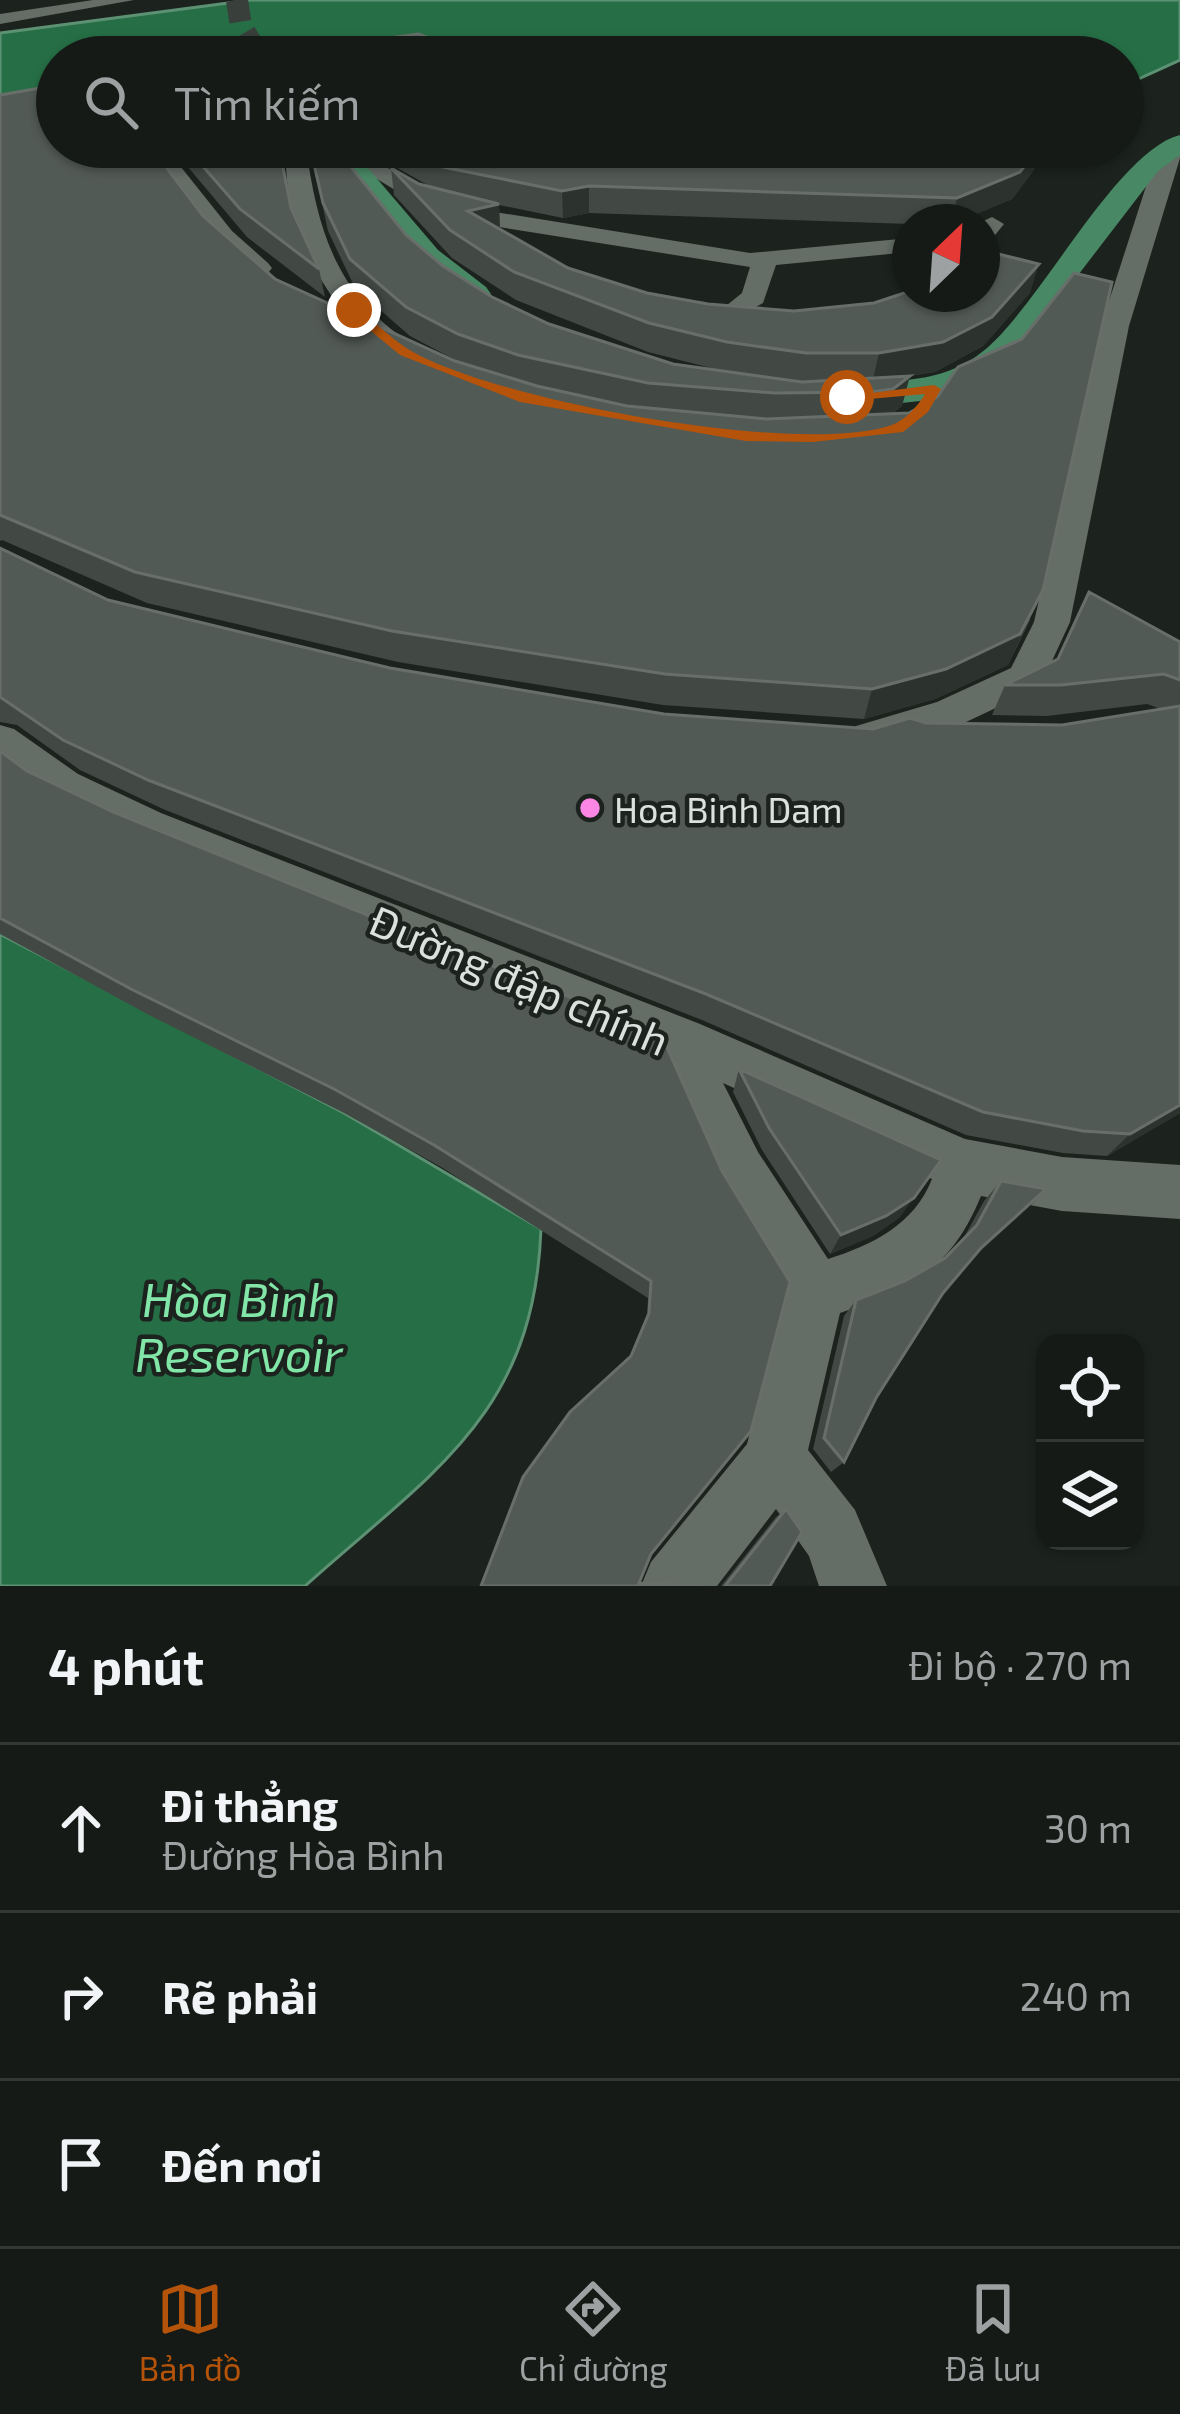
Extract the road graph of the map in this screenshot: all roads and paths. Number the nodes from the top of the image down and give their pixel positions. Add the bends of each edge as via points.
1 (14, 0) edge
2 (125, 0) edge
3 (0, 2) edge
4 (0, 20) edge
5 (1177, 145) edge
6 (170, 168) edge
7 (287, 168) edge
8 (354, 168) edge
9 (375, 168) edge
10 (892, 247) edge
11 (765, 258) junction
12 (275, 282) edge
13 (503, 312) edge
14 (730, 314) edge
15 (330, 316) edge
16 (404, 352) junction
17 (445, 368) edge
18 (934, 389) junction
19 (803, 395) edge
20 (910, 418) edge
21 (884, 733) junction
22 (985, 735) edge
23 (842, 737) edge
24 (0, 740) edge
25 (682, 1040) junction
26 (963, 1166) junction
27 (1180, 1192) edge
28 (815, 1292) junction
29 (774, 1460) junction
30 (675, 1586) edge
31 (853, 1586) edge

1 - 3 street
2 - 4 street
5 - 18 main road via 1149,165 997,358
5 - 21 street via 1115,326 1052,622 1025,677
6 - 12 street via 223,236
7 - 16 street via 331,277 354,310
8 - 13 main road via 427,256
9 - 11 street via 455,212
10 - 11 street
11 - 14 street via 754,297
15 - 16 street
16 - 17 street
18 - 19 main road
18 - 20 street
21 - 22 street
21 - 23 street
24 - 25 street, Đường đập chính via 63,785 146,825
25 - 26 street
25 - 28 street, Đường đập chính via 703,1107 742,1184
26 - 27 street via 1062,1184
26 - 28 street via 928,1242 877,1273
28 - 29 street
29 - 30 street
29 - 31 street via 820,1509

